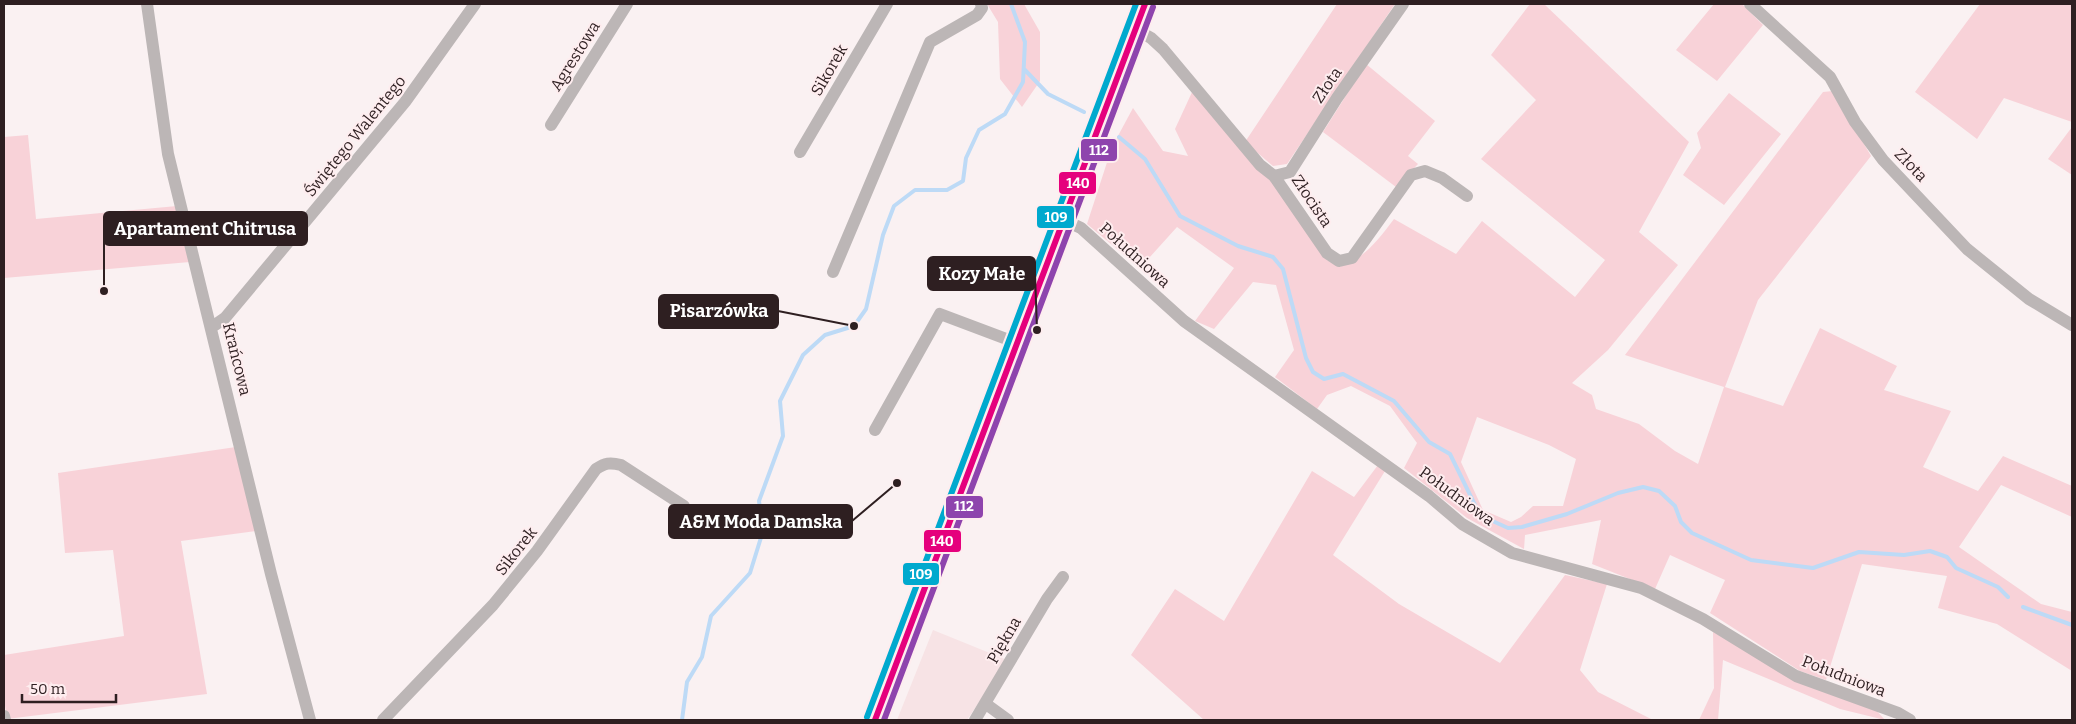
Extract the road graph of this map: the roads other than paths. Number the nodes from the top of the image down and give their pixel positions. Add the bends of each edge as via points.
1 (147, 4) edge
2 (475, 4) edge
3 (627, 4) edge
4 (887, 4) edge
5 (1145, 4) edge
6 (1403, 4) edge
7 (1750, 4) edge
8 (979, 10) edge
9 (1135, 29) junction
10 (551, 125) dead end
11 (800, 152) dead end
12 (1274, 176) junction
13 (1468, 196) dead end
14 (1064, 220) junction
15 (833, 272) dead end
16 (2072, 325) edge
17 (212, 327) junction
18 (1017, 343) junction
19 (875, 430) dead end
20 (684, 506) dead end
21 (1063, 577) dead end
22 (986, 704) junction
23 (4, 716) edge
24 (5, 720) edge
25 (310, 720) edge
26 (383, 720) edge
27 (875, 720) edge
28 (975, 720) edge
29 (1008, 720) edge
30 (1910, 720) edge

1 - 17 street, Krańcowa via 168,154
2 - 17 street, Świętego Walentego via 405,102 225,318
3 - 10 street, Agrestowa
4 - 11 street, Sikorek
5 - 9 main road
6 - 12 street, Złota via 1290,172
7 - 16 street, Złota via 1830,77 1883,160 1967,249 2029,299
8 - 15 street via 930,42
9 - 12 street, Złocista via 1163,49 1260,166
9 - 14 main road
12 - 13 street, Złocista via 1327,253 1339,261 1352,258 1411,175 1425,170
14 - 18 main road
14 - 30 street, Południowa via 1081,228 1184,321 1422,491 1462,524 1512,552 1642,588 1703,619 1796,676
17 - 25 street, Krańcowa
18 - 19 street via 940,314
18 - 27 main road
20 - 26 street, Sikorek via 621,465 604,463 596,469 493,605
21 - 22 street, Piękna
22 - 28 street, Piękna
22 - 29 street
23 - 24 street

